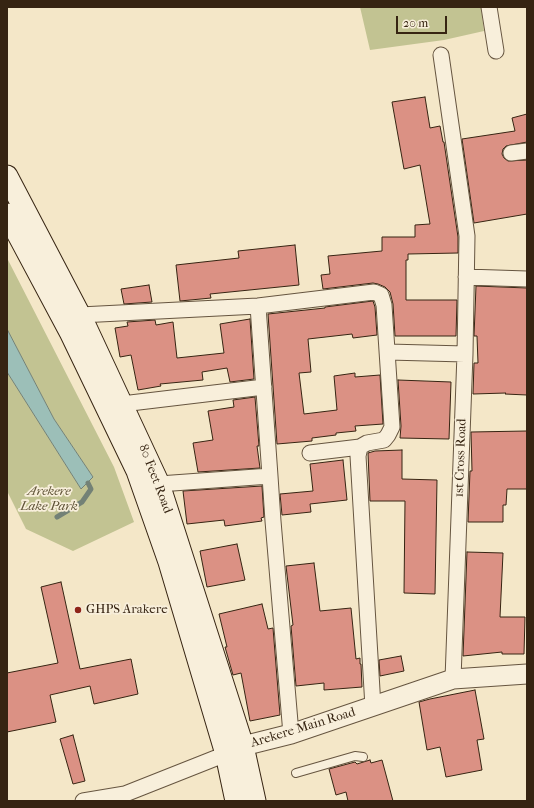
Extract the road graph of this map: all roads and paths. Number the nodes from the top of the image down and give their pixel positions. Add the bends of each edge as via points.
1 (494, 7) edge
2 (496, 51) dead end
3 (441, 55) dead end
4 (527, 151) edge
5 (511, 153) dead end
6 (7, 176) edge
7 (7, 214) edge
8 (466, 277) junction
9 (527, 279) edge
10 (258, 306) junction
11 (80, 315) junction
12 (388, 352) junction
13 (465, 354) junction
14 (264, 387) junction
15 (115, 406) junction
16 (360, 447) junction
17 (310, 453) dead end
18 (270, 476) junction
19 (159, 484) junction
20 (527, 674) edge
21 (453, 679) junction
22 (373, 707) junction
23 (291, 734) junction
24 (235, 750) junction
25 (363, 757) dead end
26 (296, 773) dead end
27 (83, 801) edge
28 (236, 801) edge
29 (255, 801) edge

1 - 2 street
3 - 8 street, 1st Cross Road via 467,236
4 - 5 street
6 - 11 main road, 80 Feet Road
7 - 15 main road, 80 Feet Road via 70,332
8 - 9 street
8 - 13 street, 1st Cross Road
10 - 11 street
10 - 12 street via 374,292 381,295 384,305
10 - 14 street
11 - 15 main road, 80 Feet Road
12 - 13 street
12 - 16 street via 392,427 384,440
13 - 21 street, 1st Cross Road
14 - 15 street
14 - 18 street
15 - 19 main road, 80 Feet Road
15 - 24 main road, 80 Feet Road
16 - 17 street
16 - 22 street via 358,456
18 - 19 street
18 - 23 street
19 - 24 main road, 80 Feet Road
20 - 21 street, Arekere Main Road
21 - 22 street, Arekere Main Road
22 - 23 street, Arekere Main Road
23 - 24 street, Arekere Main Road
24 - 27 street, Arekere Main Road via 125,794
24 - 28 main road, 80 Feet Road
24 - 29 main road, 80 Feet Road
25 - 26 lane via 355,756

